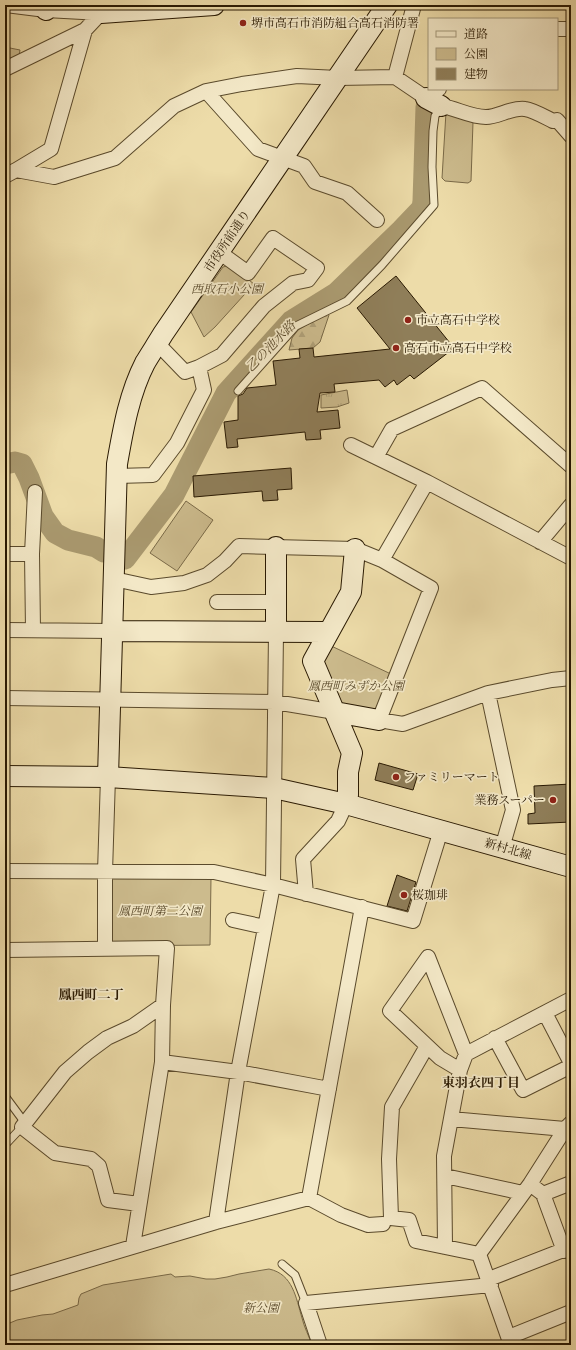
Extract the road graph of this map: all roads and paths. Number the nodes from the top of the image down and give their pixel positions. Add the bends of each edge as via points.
1 (6, 5) edge
2 (214, 5) edge
3 (387, 5) edge
4 (414, 5) edge
5 (46, 7) edge
6 (101, 13) junction
7 (558, 29) edge
8 (571, 29) edge
9 (85, 30) junction
10 (5, 69) edge
11 (395, 77) junction
12 (338, 78) junction
13 (206, 91) junction
14 (436, 98) edge
15 (571, 136) edge
16 (283, 159) junction
17 (10, 173) edge
18 (377, 220) dead end
19 (219, 252) junction
20 (158, 343) junction
21 (199, 367) junction
22 (238, 390) dead end
23 (351, 445) dead end
24 (376, 457) junction
25 (571, 466) edge
26 (117, 476) junction
27 (427, 482) junction
28 (35, 492) dead end
29 (571, 505) edge
30 (540, 542) junction
31 (276, 547) junction
32 (355, 549) junction
33 (5, 554) edge
34 (32, 554) junction
35 (571, 558) edge
36 (382, 560) junction
37 (114, 561) junction
38 (217, 602) dead end
39 (275, 602) junction
40 (5, 630) edge
41 (33, 630) junction
42 (113, 631) junction
43 (276, 632) junction
44 (328, 632) junction
45 (571, 678) edge
46 (488, 693) junction
47 (5, 698) edge
48 (109, 700) junction
49 (275, 702) junction
50 (335, 712) junction
51 (379, 720) junction
52 (5, 776) edge
53 (108, 777) junction
54 (274, 788) junction
55 (346, 804) junction
56 (443, 831) junction
57 (502, 848) junction
58 (571, 867) edge
59 (5, 871) edge
60 (105, 872) junction
61 (273, 884) junction
62 (306, 894) junction
63 (362, 907) junction
64 (233, 920) dead end
65 (265, 927) junction
66 (105, 949) junction
67 (5, 950) edge
68 (571, 999) edge
69 (163, 1005) junction
70 (545, 1013) junction
71 (495, 1038) junction
72 (427, 1046) junction
73 (466, 1054) junction
74 (162, 1062) junction
75 (571, 1064) edge
76 (460, 1070) junction
77 (238, 1072) junction
78 (329, 1089) junction
79 (5, 1096) edge
80 (451, 1119) junction
81 (23, 1125) junction
82 (568, 1126) edge
83 (5, 1145) edge
84 (445, 1176) junction
85 (571, 1183) edge
86 (527, 1189) junction
87 (543, 1194) junction
88 (309, 1198) junction
89 (139, 1204) junction
90 (216, 1222) junction
91 (383, 1224) dead end
92 (134, 1246) junction
93 (444, 1247) junction
94 (567, 1249) edge
95 (479, 1254) junction
96 (282, 1264) dead end
97 (490, 1282) junction
98 (5, 1285) edge
99 (306, 1303) junction
100 (571, 1312) edge
101 (510, 1341) edge
102 (320, 1345) edge

1 - 5 street
2 - 6 street
3 - 12 street, 市役所前通り
4 - 11 street
5 - 6 street
6 - 9 street
7 - 8 street
9 - 10 street
9 - 17 street via 51,149
11 - 12 street
11 - 14 street
12 - 13 street via 297,76
12 - 16 street, 市役所前通り
13 - 16 street via 258,149
13 - 17 street via 174,106 115,158 54,176
14 - 15 street via 449,107 486,117 525,109 553,121 557,120
14 - 22 lane via 432,167 434,205 347,301 296,326
16 - 18 street via 304,166 315,182 347,194
16 - 19 street, 市役所前通り
19 - 20 street, 市役所前通り
19 - 21 street via 248,273 273,238 317,268 308,280 293,283 264,306 222,355
20 - 21 street via 185,372
20 - 26 street, 市役所前通り via 136,385 123,425
21 - 26 street via 204,390 177,443 157,470 153,475
23 - 24 street
24 - 25 street via 392,429 482,388
24 - 27 street
26 - 37 street, 市役所前通り
27 - 30 street
27 - 36 street
28 - 34 street
29 - 30 street
30 - 35 street
31 - 32 street
31 - 37 street via 239,546 226,561 207,575 184,583 151,587
31 - 39 street
32 - 36 street
32 - 44 street via 351,592
33 - 34 street
34 - 41 street
36 - 51 street via 431,588
37 - 42 street, 市役所前通り
38 - 39 street
39 - 43 street
40 - 41 street
41 - 42 street
42 - 43 street
42 - 48 street, 市役所前通り
43 - 44 street
43 - 49 street
44 - 50 street via 313,661
45 - 46 street
46 - 51 street via 403,724
46 - 57 street via 514,810
47 - 48 street
48 - 49 street
48 - 53 street, 市役所前通り
49 - 50 street
49 - 54 street
50 - 51 street
50 - 55 street via 352,753
52 - 53 street, 新村北線
53 - 54 street, 新村北線
53 - 60 street
54 - 55 street, 新村北線
54 - 61 street
55 - 56 street, 新村北線
55 - 62 street via 338,821 303,859
56 - 57 street, 新村北線
56 - 63 street via 414,921
57 - 58 street, 新村北線
59 - 60 street
60 - 61 street via 214,872
60 - 66 street
61 - 62 street
61 - 65 street
62 - 63 street
63 - 78 street
64 - 65 street
65 - 77 street
66 - 67 street
66 - 69 street via 168,948
68 - 70 street
69 - 74 street
69 - 81 street via 88,1052 65,1072
70 - 71 street
70 - 75 street
71 - 73 street
71 - 75 street via 523,1090
72 - 73 street via 390,1011 428,957
72 - 76 street via 440,1058
72 - 93 street via 392,1107 391,1218 409,1220 416,1241
73 - 76 street
74 - 77 street
74 - 89 street
76 - 80 street
77 - 78 street
77 - 90 street
78 - 88 street
79 - 81 lane
80 - 82 street
80 - 84 street via 444,1156
81 - 83 lane
81 - 89 street via 55,1153 91,1159 99,1166 108,1200
82 - 86 street
84 - 86 street
84 - 93 street
85 - 87 street
86 - 87 street
86 - 95 street
87 - 94 street
88 - 90 street
88 - 91 street via 341,1215 368,1225
89 - 92 street
90 - 92 street
92 - 98 street
93 - 95 street
94 - 97 street
95 - 97 street
96 - 99 lane via 295,1275
97 - 99 street
97 - 101 street
99 - 102 street
100 - 101 street

